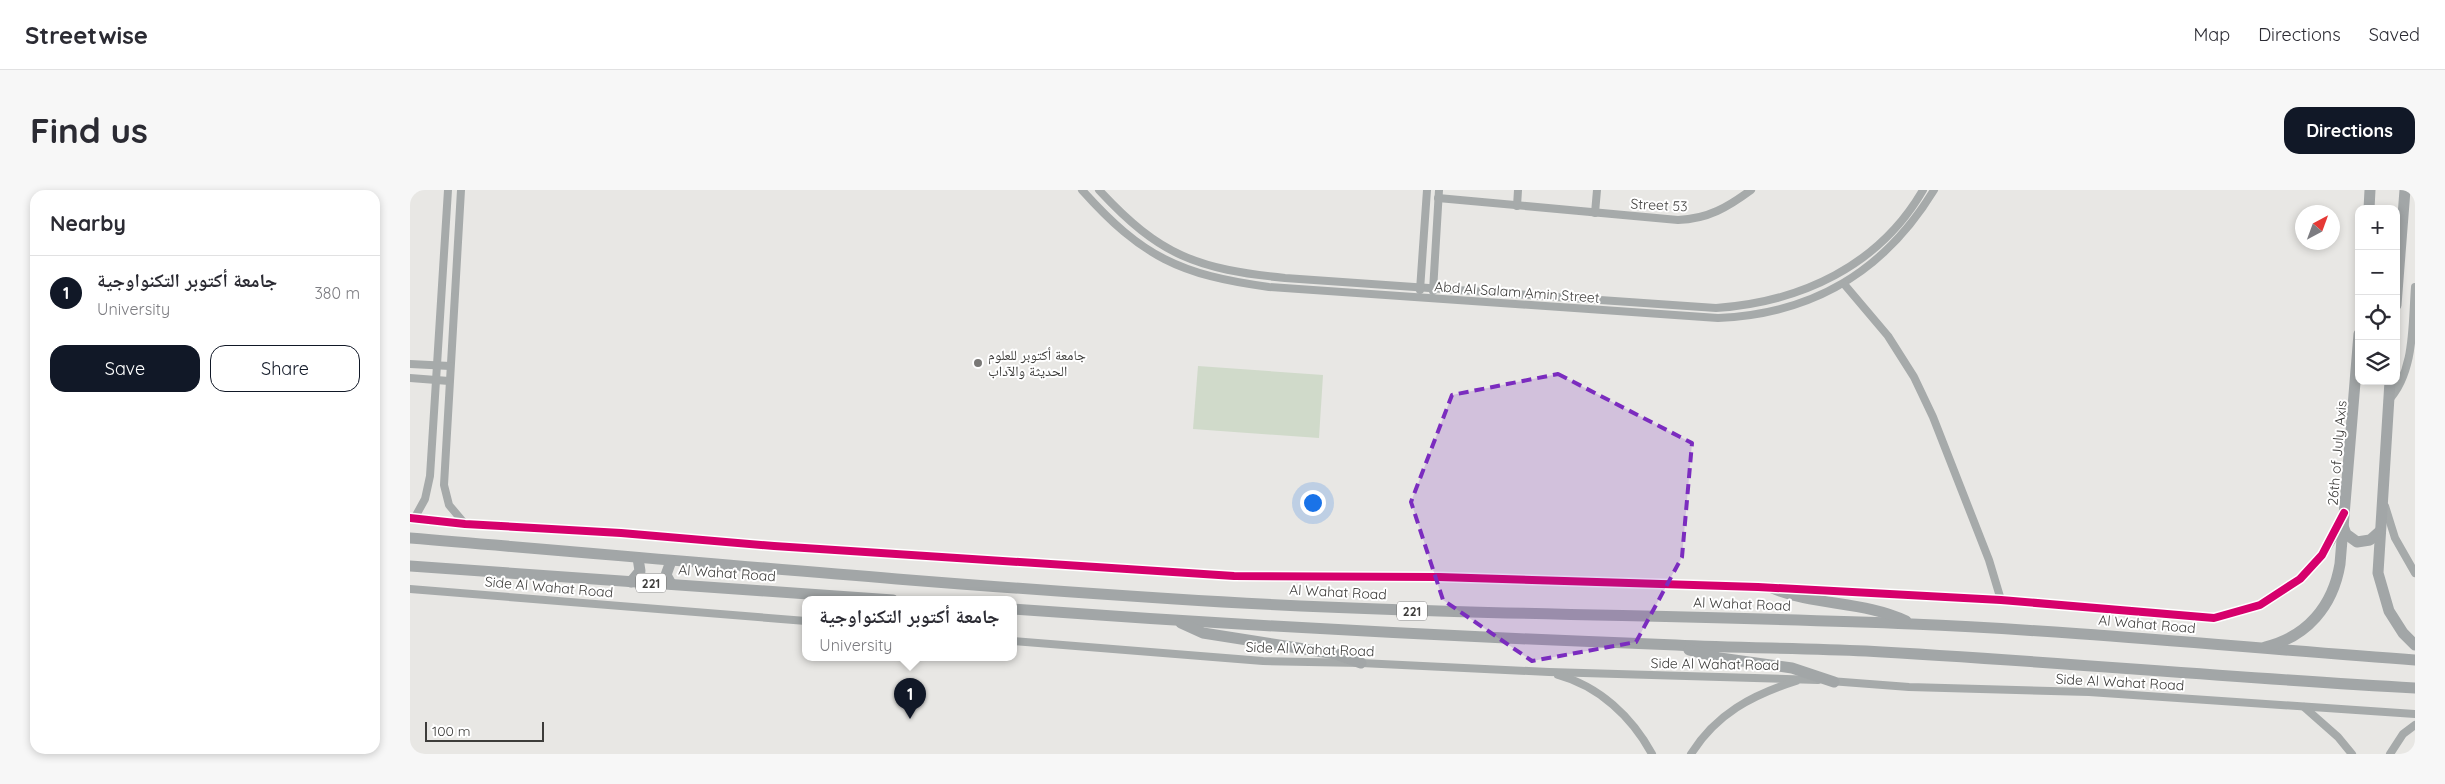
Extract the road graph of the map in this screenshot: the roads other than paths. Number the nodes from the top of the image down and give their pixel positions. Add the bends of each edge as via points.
1 (448, 190) edge
2 (461, 190) edge
3 (1082, 190) edge
4 (1099, 190) edge
5 (1427, 190) edge
6 (1518, 190) edge
7 (1597, 190) edge
8 (1751, 190) edge
9 (1923, 190) edge
10 (1934, 190) edge
11 (2370, 190) edge
12 (2405, 190) edge
13 (1438, 194) edge
14 (2369, 205) edge
15 (1517, 206) junction
16 (1595, 213) junction
17 (1844, 284) junction
18 (1420, 287) junction
19 (2415, 287) edge
20 (1433, 288) junction
21 (2397, 295) edge
22 (1420, 297) junction
23 (1432, 298) junction
24 (1697, 308) junction
25 (1697, 318) junction
26 (2358, 340) edge
27 (410, 364) edge
28 (436, 365) junction
29 (450, 366) junction
30 (410, 378) edge
31 (435, 380) junction
32 (449, 381) junction
33 (2390, 385) edge
34 (2388, 401) junction
35 (2382, 496) junction
36 (2344, 513) junction
37 (412, 518) edge
38 (465, 524) junction
39 (2343, 526) junction
40 (2379, 532) junction
41 (410, 538) edge
42 (638, 558) junction
43 (671, 561) junction
44 (410, 566) edge
45 (2415, 572) edge
46 (632, 582) junction
47 (671, 584) junction
48 (1772, 588) junction
49 (410, 589) edge
50 (838, 596) edge
51 (2001, 600) junction
52 (1017, 609) edge
53 (802, 621) edge
54 (1178, 621) junction
55 (1912, 624) junction
56 (1017, 642) edge
57 (1676, 645) junction
58 (2415, 645) edge
59 (2254, 649) junction
60 (2415, 660) edge
61 (1361, 663) junction
62 (1548, 672) junction
63 (1803, 679) junction
64 (1834, 682) junction
65 (2415, 688) edge
66 (2304, 707) junction
67 (2415, 714) edge
68 (2415, 725) edge
69 (1652, 754) edge
70 (1691, 754) edge
71 (2352, 754) edge
72 (2390, 754) edge

1 - 28 street
2 - 29 street
3 - 22 street, Abd Al Salam Amin Street via 1116,227 1152,254 1194,272 1269,287
4 - 18 street, Abd Al Salam Amin Street via 1153,240 1204,265 1268,276
5 - 18 street
6 - 15 street
7 - 16 street
8 - 16 street, Street 53 via 1717,212 1691,220
9 - 24 street, Abd Al Salam Amin Street via 1909,211 1873,249 1826,281 1773,300 1735,307
10 - 17 street, Abd Al Salam Amin Street via 1894,244
11 - 14 highway
12 - 21 highway
13 - 15 street, Street 53
13 - 20 street
15 - 16 street, Street 53
17 - 25 street, Abd Al Salam Amin Street via 1780,311 1739,318
17 - 51 street via 1888,336 1914,377 1989,560
18 - 20 street, Abd Al Salam Amin Street
18 - 22 street
19 - 34 street via 2405,378
20 - 23 street
20 - 24 street, Abd Al Salam Amin Street
22 - 23 street, Abd Al Salam Amin Street
23 - 25 street, Abd Al Salam Amin Street
24 - 25 street
26 - 36 highway, 26th of July Axis
27 - 28 street
28 - 29 street
28 - 31 street
29 - 32 street
30 - 31 street
31 - 32 street
31 - 37 street via 428,490
32 - 38 street via 444,490 449,505
33 - 34 highway
34 - 35 highway
35 - 40 highway
35 - 45 street via 2396,538
36 - 39 highway, 26th of July Axis
36 - 51 street via 2326,549 2300,579 2268,601 2230,615 2214,618
37 - 38 street
38 - 48 street via 1234,576 1439,577
39 - 40 highway via 2346,534 2357,542 2370,540
39 - 59 highway, 26th of July Axis via 2338,576 2324,608 2308,626 2289,639
40 - 58 highway via 2378,573 2384,599 2395,622
41 - 42 highway, Al Wahat Road / 221
42 - 43 highway, Al Wahat Road / 221
42 - 46 highway via 640,571
43 - 47 highway via 666,574
43 - 55 highway, Al Wahat Road / 221 via 1176,599 1429,612
44 - 46 highway, Al Wahat Road / 221
46 - 47 highway, Al Wahat Road / 221
47 - 50 highway, Al Wahat Road / 221
48 - 51 street
48 - 55 highway via 1804,599 1879,611
49 - 53 street, Side Al Wahat Road
52 - 54 highway, 221
54 - 57 highway, 221
54 - 61 highway via 1203,633 1336,654
55 - 59 highway, Al Wahat Road / 221
56 - 61 street, Side Al Wahat Road via 1263,661
57 - 64 highway via 1713,656 1792,668
57 - 65 highway, 221 via 1864,651
59 - 60 highway, Al Wahat Road / 221
61 - 62 street, Side Al Wahat Road
62 - 63 street, Side Al Wahat Road
62 - 69 street via 1581,684 1610,702 1629,721
63 - 64 street, Side Al Wahat Road
63 - 70 street via 1762,692 1740,704 1711,728
64 - 66 street, Side Al Wahat Road via 2089,692
66 - 67 street, Side Al Wahat Road
66 - 71 street
68 - 72 street via 2403,734

